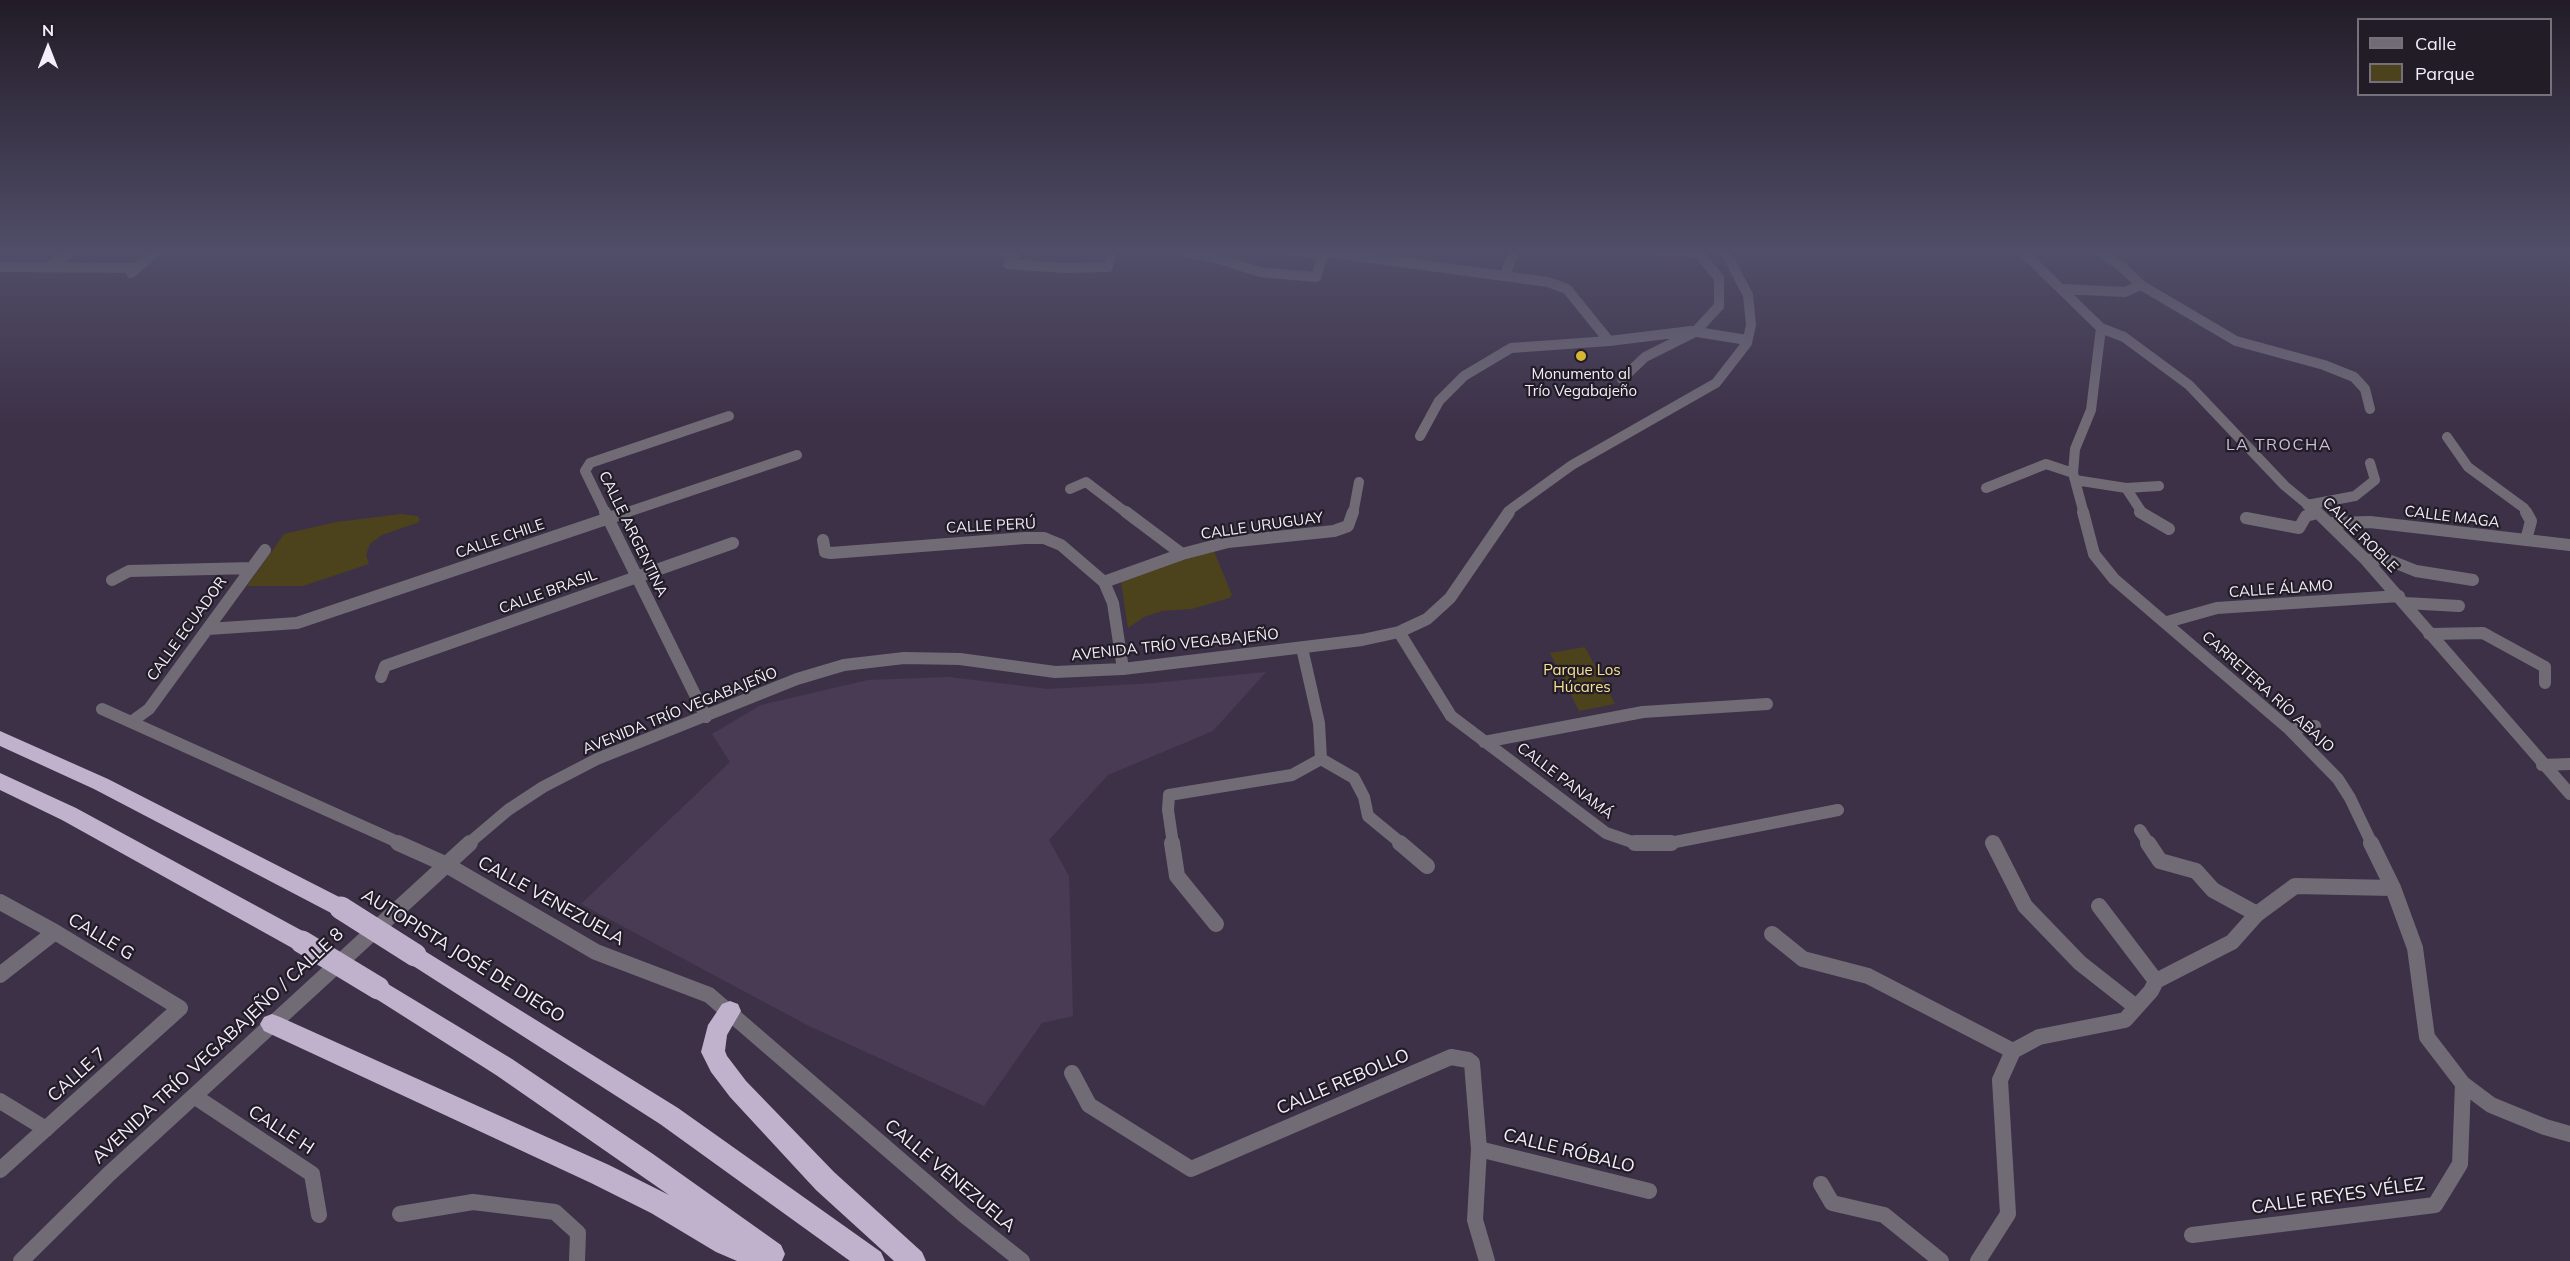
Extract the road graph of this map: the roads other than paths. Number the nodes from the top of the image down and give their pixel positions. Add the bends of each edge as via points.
1 (1584, 310) edge
2 (1715, 310) edge
3 (1749, 310) edge
4 (2083, 310) edge
5 (2185, 310) edge
6 (2101, 328) junction
7 (1695, 332) junction
8 (1747, 340) junction
9 (1609, 341) junction
10 (1622, 380) dead end
11 (2370, 409) dead end
12 (729, 416) dead end
13 (1420, 436) dead end
14 (2447, 437) dead end
15 (797, 455) dead end
16 (2370, 463) dead end
17 (2074, 477) junction
18 (1359, 482) dead end
19 (2159, 486) dead end
20 (1986, 488) dead end
21 (2126, 488) junction
22 (1070, 489) dead end
23 (2307, 505) junction
24 (2317, 513) junction
25 (2246, 518) dead end
26 (608, 519) junction
27 (2330, 523) junction
28 (2169, 529) dead end
29 (823, 540) dead end
30 (2526, 540) junction
31 (733, 543) dead end
32 (2570, 545) edge
33 (265, 550) dead end
34 (1182, 554) junction
35 (2367, 560) junction
36 (252, 568) junction
37 (636, 577) junction
38 (112, 580) dead end
39 (2473, 580) dead end
40 (1104, 582) junction
41 (2402, 600) junction
42 (2459, 606) dead end
43 (2167, 622) junction
44 (208, 629) junction
45 (1399, 632) junction
46 (2428, 634) junction
47 (1302, 648) junction
48 (1122, 669) junction
49 (381, 677) dead end
50 (2546, 683) dead end
51 (1767, 704) dead end
52 (102, 709) dead end
53 (706, 717) junction
54 (131, 722) junction
55 (2315, 726) dead end
56 (2289, 729) junction
57 (0, 738) edge
58 (1484, 742) junction
59 (1321, 759) junction
60 (2570, 764) edge
61 (2542, 765) junction
62 (0, 781) edge
63 (2570, 794) edge
64 (1838, 810) dead end
65 (2140, 830) dead end
66 (1993, 843) dead end
67 (445, 864) junction
68 (1427, 866) dead end
69 (2393, 888) junction
70 (0, 902) edge
71 (2099, 906) dead end
72 (2257, 914) junction
73 (1216, 924) dead end
74 (55, 932) junction
75 (1773, 934) dead end
76 (0, 975) edge
77 (2156, 981) junction
78 (2136, 1007) junction
79 (180, 1008) joint
80 (730, 1011) junction
81 (272, 1024) junction
82 (2013, 1051) junction
83 (1072, 1072) dead end
84 (2463, 1084) junction
85 (194, 1096) junction
86 (0, 1101) edge
87 (46, 1129) junction
88 (2570, 1134) edge
89 (1479, 1149) junction
90 (0, 1170) edge
91 (1821, 1184) dead end
92 (1649, 1191) dead end
93 (400, 1214) dead end
94 (319, 1215) dead end
95 (2192, 1235) dead end
96 (21, 1261) edge
97 (577, 1261) edge
98 (768, 1261) edge
99 (781, 1261) edge
100 (872, 1261) edge
101 (913, 1261) edge
102 (1022, 1261) edge
103 (1487, 1261) edge
104 (1941, 1261) edge
105 (1978, 1261) edge

1 - 9 street
2 - 7 street
3 - 8 street
4 - 6 street
5 - 11 street via 2236,341 2354,377 2366,389
6 - 17 street, CARRETERA RÍO ABAJO via 2091,410 2074,449
6 - 23 street, CALLE ROBLE via 2124,337 2189,385
7 - 8 street
7 - 9 street
7 - 10 street via 1646,357
8 - 45 street, AVENIDA TRÍO VEGABAJEÑO via 1716,383 1572,465 1511,509 1450,598 1427,618
9 - 13 street via 1511,348 1464,376 1439,401
12 - 26 street, CALLE ARGENTINA via 590,463 585,471
14 - 30 street via 2468,467 2524,508 2530,520
15 - 26 street, CALLE CHILE
16 - 23 street via 2375,480 2355,496
17 - 20 street via 2046,464
17 - 21 street
17 - 43 street, CARRETERA RÍO ABAJO via 2094,554 2114,579
18 - 34 street, CALLE URUGUAY via 1348,526 1334,531 1228,542
19 - 21 street
21 - 28 street via 2140,512
22 - 34 street via 1086,482
23 - 24 street, CALLE ROBLE
24 - 25 street via 2306,516 2299,528
24 - 27 street, CALLE ROBLE
26 - 37 street, CALLE ARGENTINA
26 - 44 street, CALLE CHILE via 297,623
27 - 30 street, CALLE MAGA via 2370,522
27 - 35 street, CALLE ROBLE
29 - 40 street, CALLE PERÚ via 825,552 831,553 1044,538 1061,545
30 - 32 street, CALLE MAGA
31 - 37 street, CALLE BRASIL
33 - 36 street, CALLE ECUADOR
34 - 40 street, CALLE URUGUAY
35 - 39 street via 2386,559 2416,570
35 - 41 street, CALLE ROBLE
36 - 38 street via 129,571
36 - 44 street, CALLE ECUADOR
37 - 49 street, CALLE BRASIL via 385,666
37 - 53 street, CALLE ARGENTINA
40 - 48 street, CALLE PERÚ via 1113,603
41 - 42 street, CALLE ÁLAMO
41 - 43 street, CALLE ÁLAMO via 2217,608
41 - 46 street, CALLE ROBLE
43 - 56 street, CARRETERA RÍO ABAJO
44 - 54 street, CALLE ECUADOR via 149,709
45 - 47 street, AVENIDA TRÍO VEGABAJEÑO
45 - 58 street, CALLE PANAMÁ via 1451,716
46 - 50 street via 2483,633 2545,667
46 - 61 street, CALLE ROBLE
47 - 48 street, AVENIDA TRÍO VEGABAJEÑO
47 - 59 street via 1318,723
48 - 53 street, AVENIDA TRÍO VEGABAJEÑO via 1054,672 960,660 904,658 843,665 796,679
51 - 58 street via 1643,712
52 - 54 street, CALLE VENEZUELA
53 - 67 street, AVENIDA TRÍO VEGABAJEÑO via 597,759 543,787 508,810
54 - 67 street, CALLE VENEZUELA
55 - 56 street
56 - 69 street, CARRETERA RÍO ABAJO via 2338,779
57 - 100 highway, AUTOPISTA JOSÉ DE DIEGO, bridge via 101,784 341,908 669,1116
58 - 64 street, CALLE PANAMÁ via 1606,833 1635,843 1665,844
59 - 68 street via 1354,777 1368,816
59 - 73 street via 1292,775 1169,795 1177,876
60 - 61 street
61 - 63 street, CALLE ROBLE
62 - 99 highway, bridge via 69,814 378,988 542,1092
65 - 72 street via 2160,861 2196,871 2213,890
66 - 78 street via 2025,906 2080,963
67 - 80 street, CALLE VENEZUELA via 596,952 709,995
67 - 81 street, AVENIDA TRÍO VEGABAJEÑO / CALLE 8
69 - 72 street via 2295,886
69 - 84 street, CARRETERA RÍO ABAJO via 2415,948 2427,1037
70 - 74 street, CALLE G
71 - 77 street
72 - 77 street via 2232,942
74 - 76 street
74 - 79 street, CALLE G
75 - 82 street via 1803,959 1868,976
77 - 78 street
78 - 82 street via 2125,1020 2039,1037
79 - 87 street, CALLE 7
80 - 101 highway via 716,1032 713,1045 719,1064 825,1180
80 - 102 street, CALLE VENEZUELA
81 - 85 street, AVENIDA TRÍO VEGABAJEÑO / CALLE 8
81 - 98 highway via 600,1174 725,1243
82 - 105 street via 2000,1080 2008,1214
83 - 89 street, CALLE REBOLLO via 1089,1105 1191,1169 1451,1057 1468,1060 1472,1063
84 - 88 street, CARRETERA RÍO ABAJO via 2491,1106
84 - 95 street, CALLE REYES VÉLEZ via 2460,1164 2435,1205
85 - 94 street, CALLE H via 312,1174
85 - 96 street, AVENIDA TRÍO VEGABAJEÑO / CALLE 8
86 - 87 street
87 - 90 street, CALLE 7
89 - 92 street, CALLE RÓBALO
89 - 103 street, CALLE REBOLLO via 1475,1220
91 - 104 street via 1832,1203 1884,1215
93 - 97 street via 473,1202 555,1212 578,1233

